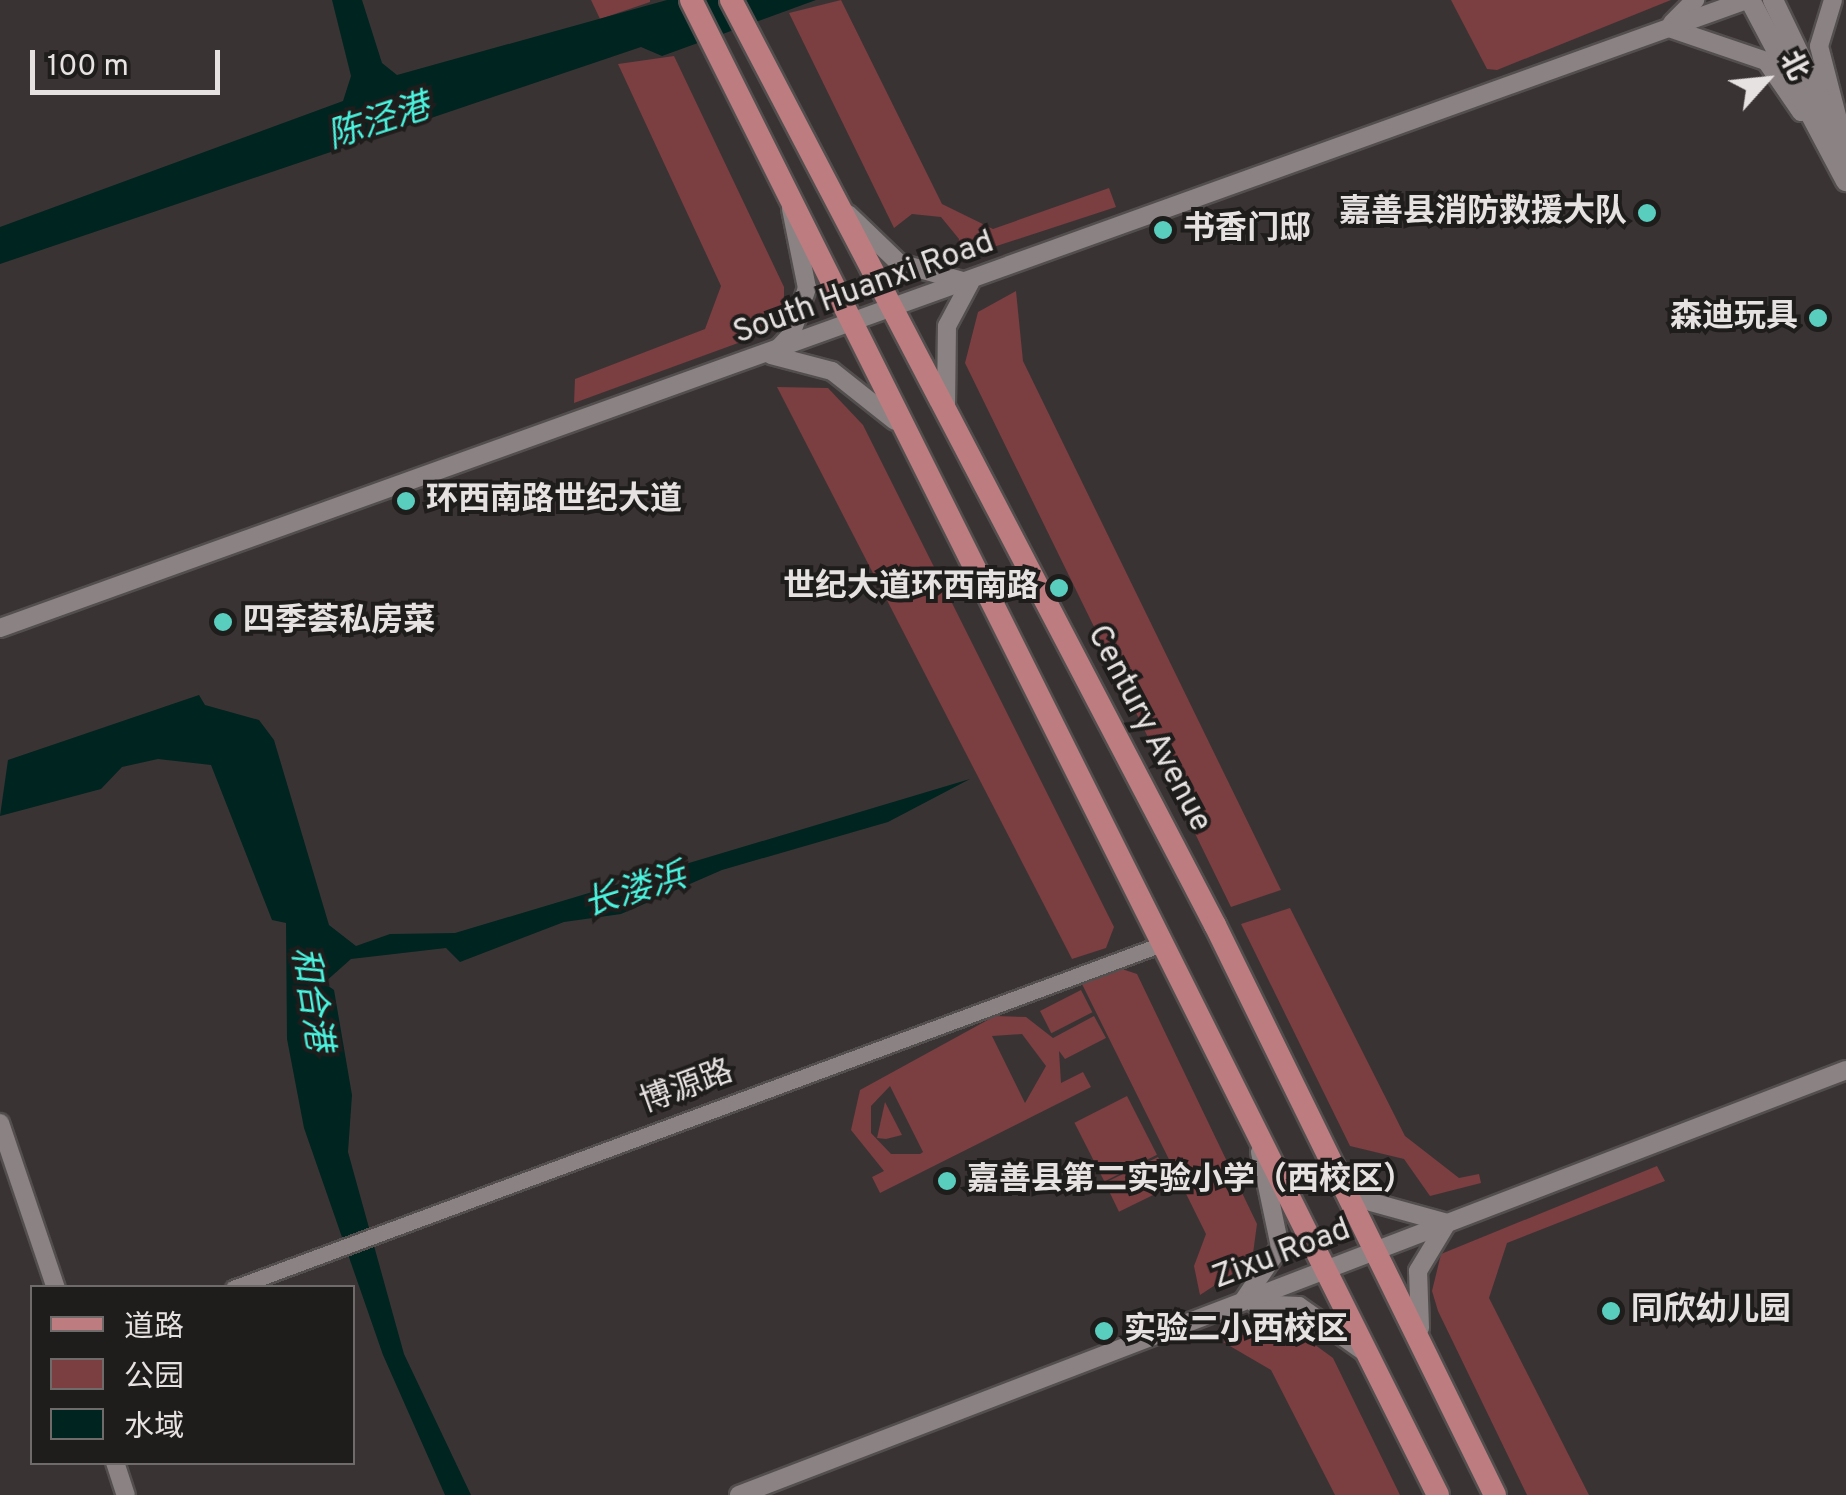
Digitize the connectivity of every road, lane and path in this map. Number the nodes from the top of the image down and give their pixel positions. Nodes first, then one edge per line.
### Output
1 (691, 0) edge
2 (731, 0) edge
3 (1695, 0) edge
4 (1748, 0) edge
5 (1772, 0) edge
6 (1832, 0) edge
7 (1668, 28) junction
8 (1808, 121) junction
9 (1846, 151) edge
10 (1846, 181) edge
11 (789, 196) junction
12 (832, 198) junction
13 (970, 283) junction
14 (890, 312) junction
15 (854, 326) junction
16 (771, 356) junction
17 (948, 422) junction
18 (911, 440) junction
19 (0, 628) edge
20 (1162, 944) junction
21 (1846, 1070) edge
22 (0, 1124) edge
23 (1253, 1126) junction
24 (1334, 1169) junction
25 (1447, 1223) junction
26 (1375, 1251) junction
27 (1326, 1272) junction
28 (55, 1285) edge
29 (241, 1285) edge
30 (1239, 1305) junction
31 (1368, 1355) junction
32 (1440, 1382) junction
33 (117, 1465) edge
34 (126, 1495) edge
35 (739, 1495) edge
36 (1438, 1495) edge
37 (1495, 1495) edge

1 - 11 main road
2 - 12 main road, Century Avenue
3 - 7 street
4 - 7 street, South Huanxi Road
4 - 8 main road
5 - 9 main road
6 - 9 street
7 - 8 street
7 - 13 street, South Huanxi Road
8 - 10 main road
11 - 15 main road
11 - 16 street
12 - 13 street
12 - 14 main road, Century Avenue
13 - 14 street, South Huanxi Road
13 - 17 street
14 - 15 street, South Huanxi Road
14 - 17 main road, Century Avenue
15 - 16 street, South Huanxi Road
15 - 18 main road
16 - 18 street
16 - 19 street, South Huanxi Road
17 - 24 main road, Century Avenue
18 - 20 main road
20 - 23 main road
20 - 29 street, 博源路
21 - 25 street, Zixu Road
22 - 28 street
23 - 27 main road
23 - 30 street
24 - 25 street
24 - 26 main road, Century Avenue
25 - 26 street, Zixu Road
25 - 32 street
26 - 27 street, Zixu Road
26 - 32 main road, Century Avenue
27 - 30 street, Zixu Road
27 - 31 main road
30 - 31 street
30 - 35 street, Zixu Road
31 - 36 main road
32 - 37 main road, Century Avenue
33 - 34 street

